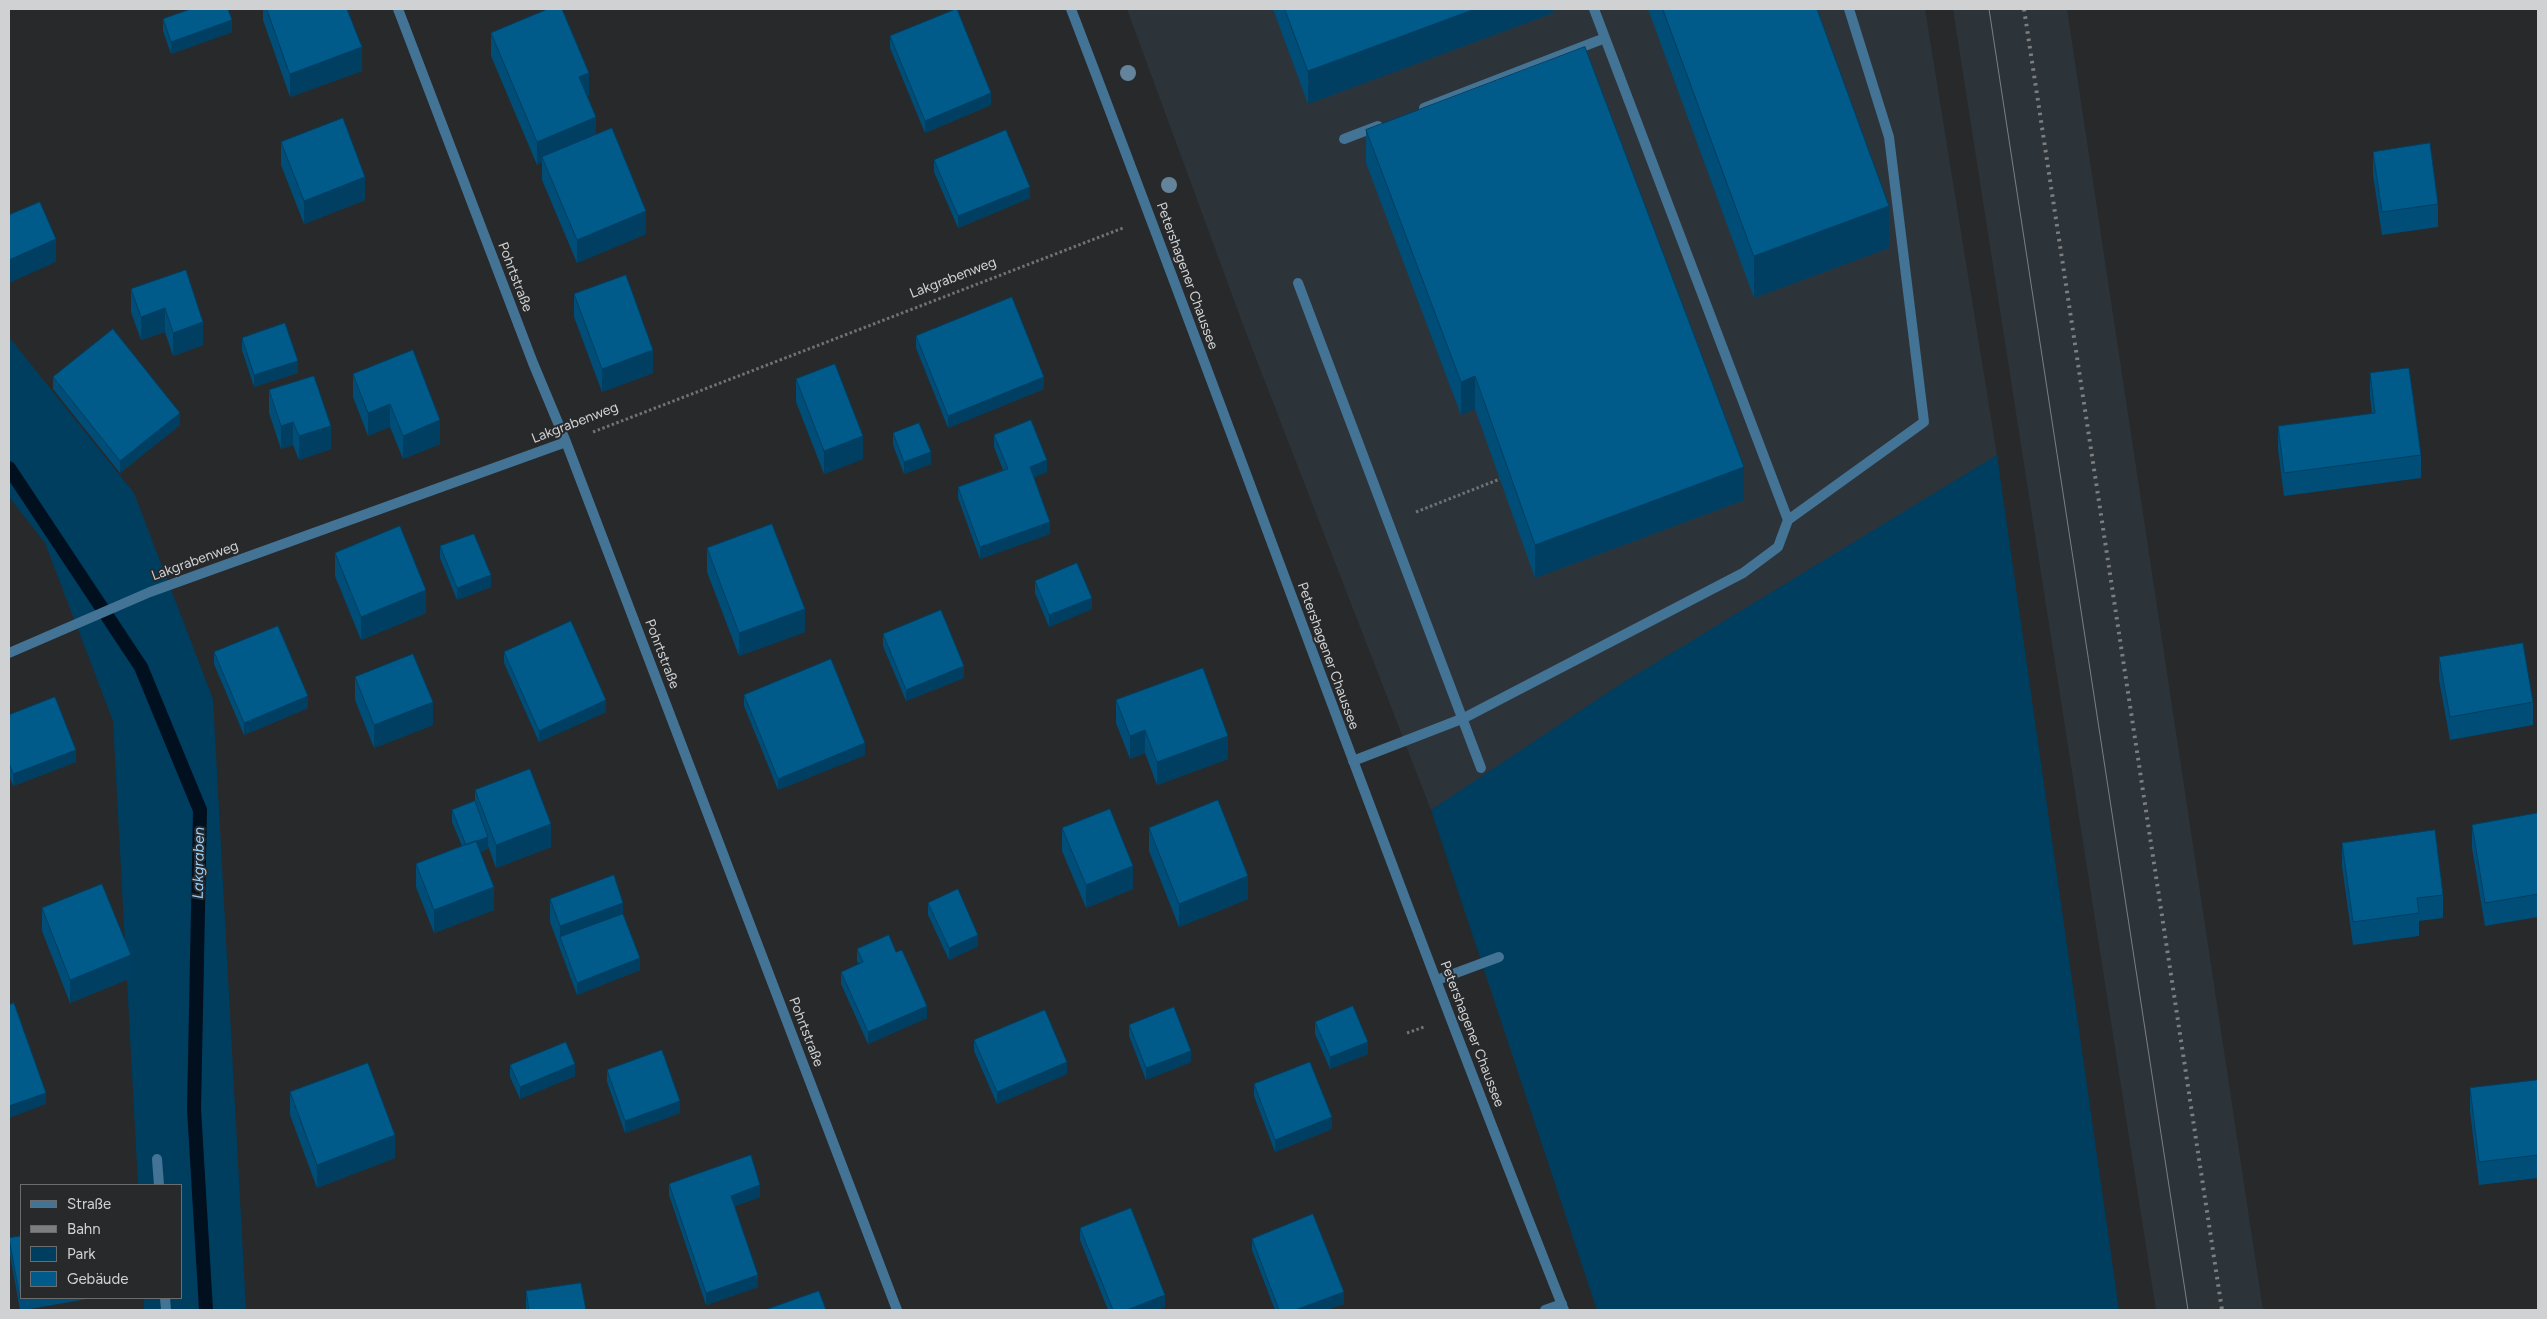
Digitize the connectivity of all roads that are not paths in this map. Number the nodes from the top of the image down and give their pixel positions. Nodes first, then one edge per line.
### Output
1 (398, 9) edge
2 (1071, 9) edge
3 (1594, 9) edge
4 (1849, 9) edge
5 (1605, 38) junction
6 (1410, 114) edge
7 (1391, 121) edge
8 (1344, 139) dead end
9 (1298, 283) dead end
10 (566, 442) junction
11 (1788, 520) junction
12 (9, 654) edge
13 (1464, 718) junction
14 (1352, 761) junction
15 (1482, 768) dead end
16 (1499, 957) dead end
17 (1437, 980) junction
18 (157, 1159) dead end
19 (159, 1184) edge
20 (1563, 1307) edge
21 (897, 1310) edge
22 (1545, 1310) edge

1 - 10 street, Pohrtstraße
2 - 14 street, Petershagener Chaussee
3 - 5 street
4 - 11 street
5 - 6 street
5 - 11 street
7 - 8 street
9 - 13 street
10 - 12 street, Lakgrabenweg
10 - 21 street, Pohrtstraße
11 - 13 street
13 - 14 street
13 - 15 street
14 - 17 street, Petershagener Chaussee
16 - 17 street
17 - 20 street, Petershagener Chaussee
18 - 19 street
20 - 22 street

